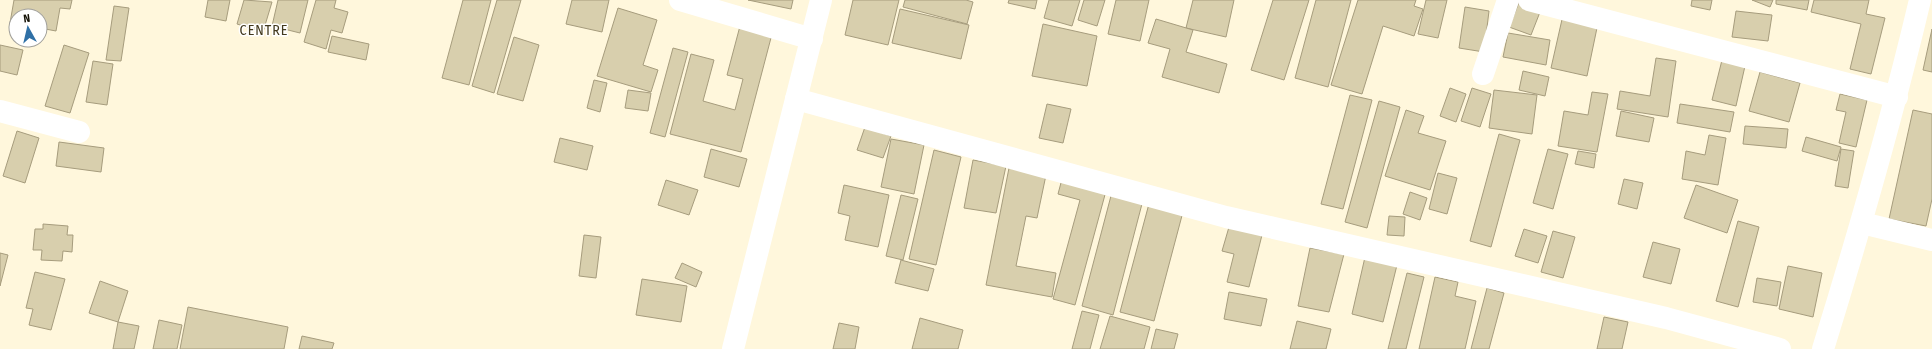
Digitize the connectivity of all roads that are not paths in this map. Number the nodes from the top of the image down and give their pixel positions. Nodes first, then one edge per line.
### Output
1 (680, 0) edge
2 (821, 0) edge
3 (1508, 0) edge
4 (1529, 0) edge
5 (1920, 0) edge
6 (812, 39) junction
7 (1483, 74) dead end
8 (1897, 97) junction
9 (796, 99) junction
10 (0, 111) edge
11 (79, 132) dead end
12 (1862, 223) junction
13 (1932, 240) edge
14 (732, 349) edge
15 (1780, 349) edge
16 (1823, 349) edge

1 - 6 street
2 - 6 street
3 - 7 street
4 - 8 street
5 - 8 street
6 - 9 street
8 - 12 street
9 - 14 street
9 - 15 street
10 - 11 street
12 - 13 street
12 - 16 street

